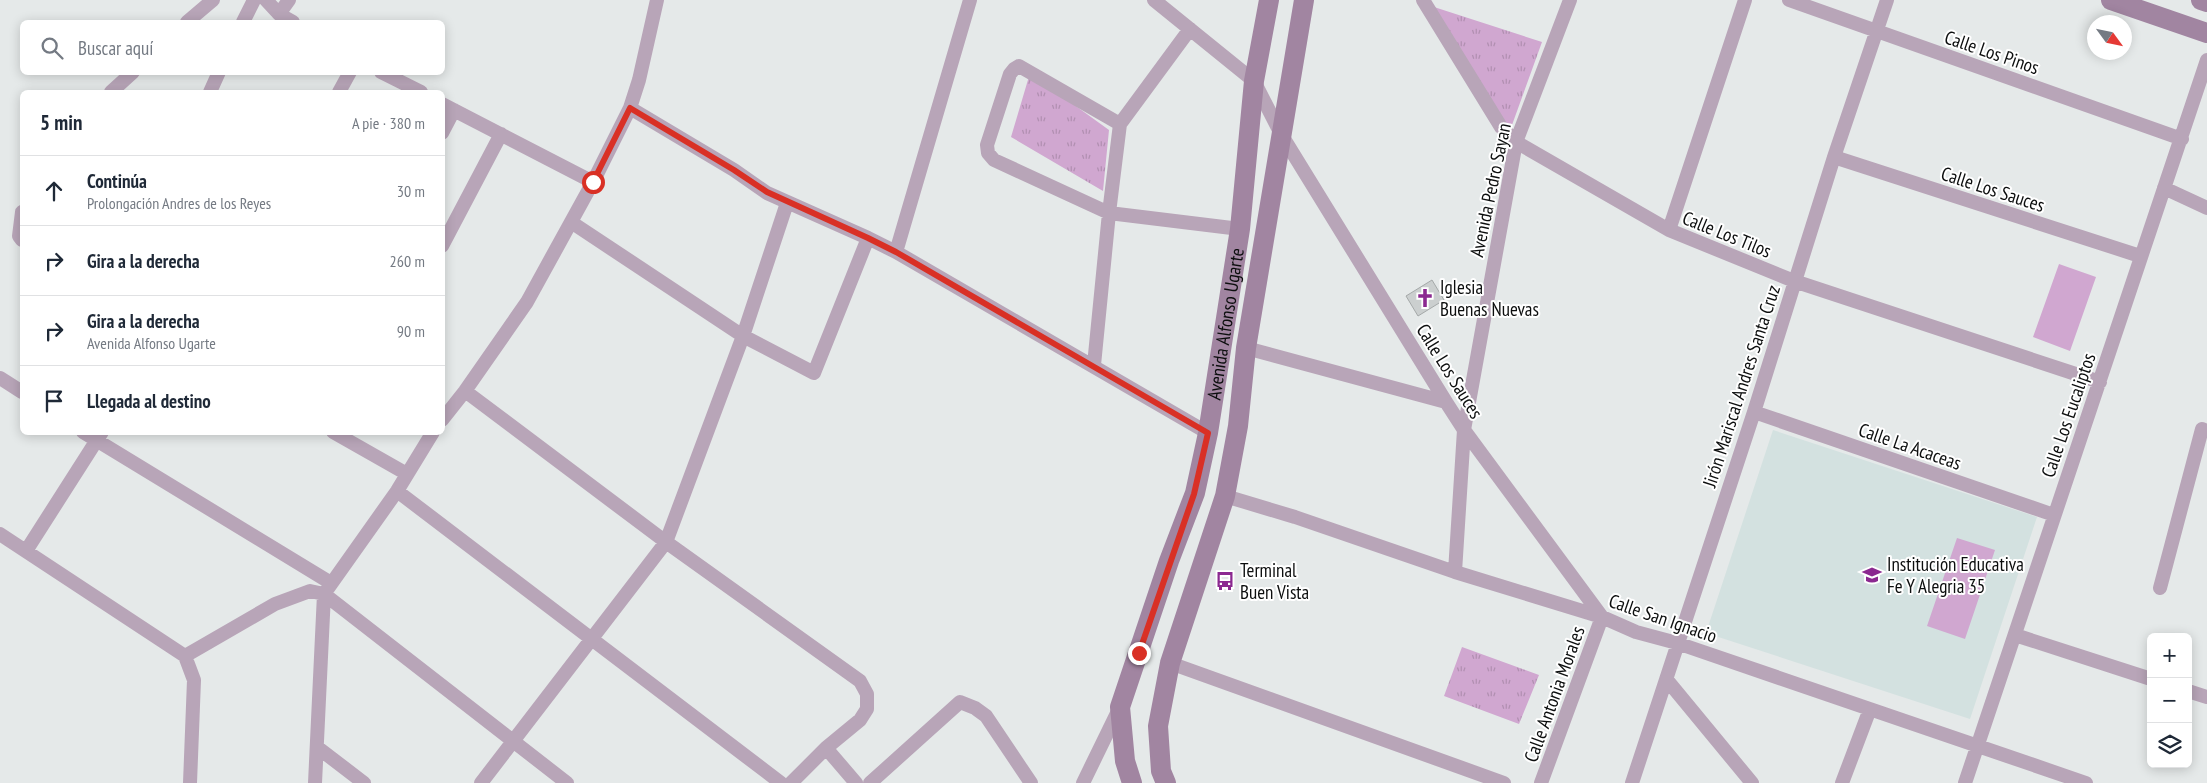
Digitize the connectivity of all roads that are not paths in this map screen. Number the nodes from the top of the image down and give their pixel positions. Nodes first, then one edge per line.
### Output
1 (213, 0) edge
2 (254, 0) edge
3 (266, 0) edge
4 (289, 0) edge
5 (657, 0) edge
6 (970, 0) edge
7 (1154, 0) edge
8 (1269, 0) edge
9 (1304, 0) edge
10 (1423, 0) edge
11 (1570, 0) edge
12 (1744, 0) edge
13 (1790, 0) edge
14 (1887, 0) edge
15 (2112, 0) edge
16 (2201, 0) edge
17 (2207, 2) edge
18 (279, 14) junction
19 (189, 20) edge
20 (244, 20) edge
21 (290, 20) edge
22 (1190, 29) junction
23 (1876, 31) junction
24 (2207, 33) edge
25 (2207, 60) edge
26 (130, 75) edge
27 (218, 75) edge
28 (348, 75) edge
29 (388, 75) edge
30 (1254, 82) junction
31 (117, 90) edge
32 (211, 90) edge
33 (341, 90) edge
34 (417, 90) edge
35 (448, 107) edge
36 (630, 108) junction
37 (445, 120) edge
38 (1120, 124) junction
39 (501, 134) junction
40 (1281, 134) junction
41 (2182, 139) junction
42 (1516, 142) junction
43 (1834, 157) junction
44 (593, 182) junction
45 (2164, 188) junction
46 (787, 203) junction
47 (2207, 208) edge
48 (1109, 213) junction
49 (571, 222) junction
50 (1240, 229) junction
51 (1669, 230) junction
52 (868, 238) junction
53 (445, 240) edge
54 (896, 252) junction
55 (2140, 256) junction
56 (1794, 281) junction
57 (743, 336) junction
58 (1246, 348) junction
59 (1094, 366) junction
60 (0, 378) edge
61 (2100, 382) junction
62 (20, 391) edge
63 (465, 391) junction
64 (1446, 402) junction
65 (1754, 412) junction
66 (445, 416) edge
67 (1464, 430) junction
68 (2205, 430) edge
69 (1208, 433) junction
70 (338, 435) edge
71 (431, 435) edge
72 (100, 437) edge
73 (407, 474) junction
74 (397, 491) junction
75 (1226, 496) junction
76 (2054, 515) junction
77 (0, 534) edge
78 (666, 542) junction
79 (26, 551) junction
80 (1455, 572) junction
81 (2160, 588) dead end
82 (328, 589) junction
83 (1602, 617) junction
84 (2015, 635) junction
85 (591, 637) junction
86 (1677, 643) junction
87 (185, 656) junction
88 (1170, 663) junction
89 (2148, 678) edge
90 (1667, 680) junction
91 (2192, 692) edge
92 (2207, 698) edge
93 (1120, 707) junction
94 (1870, 709) junction
95 (513, 741) junction
96 (1977, 746) junction
97 (317, 747) junction
98 (826, 748) junction
99 (190, 783) edge
100 (315, 783) edge
101 (364, 783) edge
102 (481, 783) edge
103 (567, 783) edge
104 (781, 783) edge
105 (791, 783) edge
106 (856, 783) edge
107 (870, 783) edge
108 (1031, 783) edge
109 (1083, 783) edge
110 (1132, 783) edge
111 (1166, 783) edge
112 (1504, 783) edge
113 (1541, 783) edge
114 (1632, 783) edge
115 (1752, 783) edge
116 (1842, 783) edge
117 (1965, 783) edge
118 (2086, 783) edge

1 - 19 street
2 - 20 street
3 - 18 street
4 - 18 street
5 - 36 street
6 - 54 street
7 - 22 street
8 - 30 main road, Avenida Alfonso Ugarte
9 - 40 main road, Avenida Alfonso Ugarte
10 - 42 street, Calle Los Tilos
11 - 42 street, Avenida Pedro Sayan
12 - 51 street
13 - 23 street, Calle Los Pinos
14 - 23 street, Jirón Mariscal Andres Santa Cruz
15 - 24 main road
16 - 17 main road
18 - 21 street
22 - 30 street
22 - 38 street
23 - 41 street, Calle Los Pinos
23 - 43 street, Jirón Mariscal Andres Santa Cruz
25 - 41 street, Calle Los Eucaliptos
26 - 31 street
27 - 32 street
28 - 33 street
29 - 34 street
30 - 40 street, Calle Los Sauces
30 - 50 main road, Avenida Alfonso Ugarte
35 - 37 street
35 - 39 street
36 - 44 street
36 - 46 street
38 - 48 street
38 - 48 street
39 - 44 street
39 - 53 street
40 - 58 main road, Avenida Alfonso Ugarte
40 - 64 street, Calle Los Sauces
41 - 45 street, Calle Los Eucaliptos
42 - 51 street, Calle Los Tilos
42 - 67 street, Avenida Pedro Sayan
43 - 55 street, Calle Los Sauces
43 - 56 street, Jirón Mariscal Andres Santa Cruz
44 - 49 street
45 - 47 street
45 - 55 street, Calle Los Eucaliptos
46 - 52 street
46 - 57 street
48 - 50 street
48 - 59 street
49 - 57 street
49 - 63 street
50 - 69 main road, Avenida Alfonso Ugarte
51 - 56 street, Calle Los Tilos
52 - 54 street
52 - 57 street
54 - 59 street
55 - 61 street, Calle Los Eucaliptos
56 - 61 street, Calle Los Tilos
56 - 65 street, Jirón Mariscal Andres Santa Cruz
57 - 78 street
58 - 64 street
58 - 75 main road, Avenida Alfonso Ugarte
59 - 69 street
60 - 62 street
61 - 76 street, Calle Los Eucaliptos
63 - 66 street
63 - 78 street
64 - 67 street, Calle Los Sauces
65 - 76 street, Calle La Acaceas
65 - 86 street, Jirón Mariscal Andres Santa Cruz
67 - 80 street, Avenida Pedro Sayan
67 - 83 street, Calle Los Sauces
68 - 81 street
69 - 93 main road, Avenida Alfonso Ugarte
70 - 73 street
71 - 73 street
72 - 79 street
72 - 82 street
73 - 74 street
74 - 82 street
74 - 85 street
75 - 80 street, Calle San Ignacio
75 - 88 main road, Avenida Alfonso Ugarte
76 - 84 street, Calle Los Eucaliptos
77 - 79 street
78 - 85 street
78 - 98 street
79 - 87 street
80 - 83 street, Calle San Ignacio
82 - 87 street
82 - 95 street
82 - 97 street
83 - 86 street, Calle San Ignacio
83 - 113 street, Calle Antonia Morales
84 - 89 street
84 - 96 street, Calle Los Eucaliptos
85 - 95 street
85 - 104 street
86 - 90 street, Jirón Mariscal Andres Santa Cruz
86 - 94 street, Calle San Ignacio
87 - 99 street
88 - 111 main road, Avenida Alfonso Ugarte
88 - 112 street
90 - 114 street, Jirón Mariscal Andres Santa Cruz
90 - 115 street
91 - 92 street
93 - 109 street
93 - 110 main road, Avenida Alfonso Ugarte
94 - 96 street, Calle San Ignacio
94 - 116 street
95 - 102 street
95 - 103 street
96 - 117 street, Calle Los Eucaliptos
96 - 118 street, Calle San Ignacio
97 - 100 street
97 - 101 street
98 - 105 street
98 - 106 street
107 - 108 street

